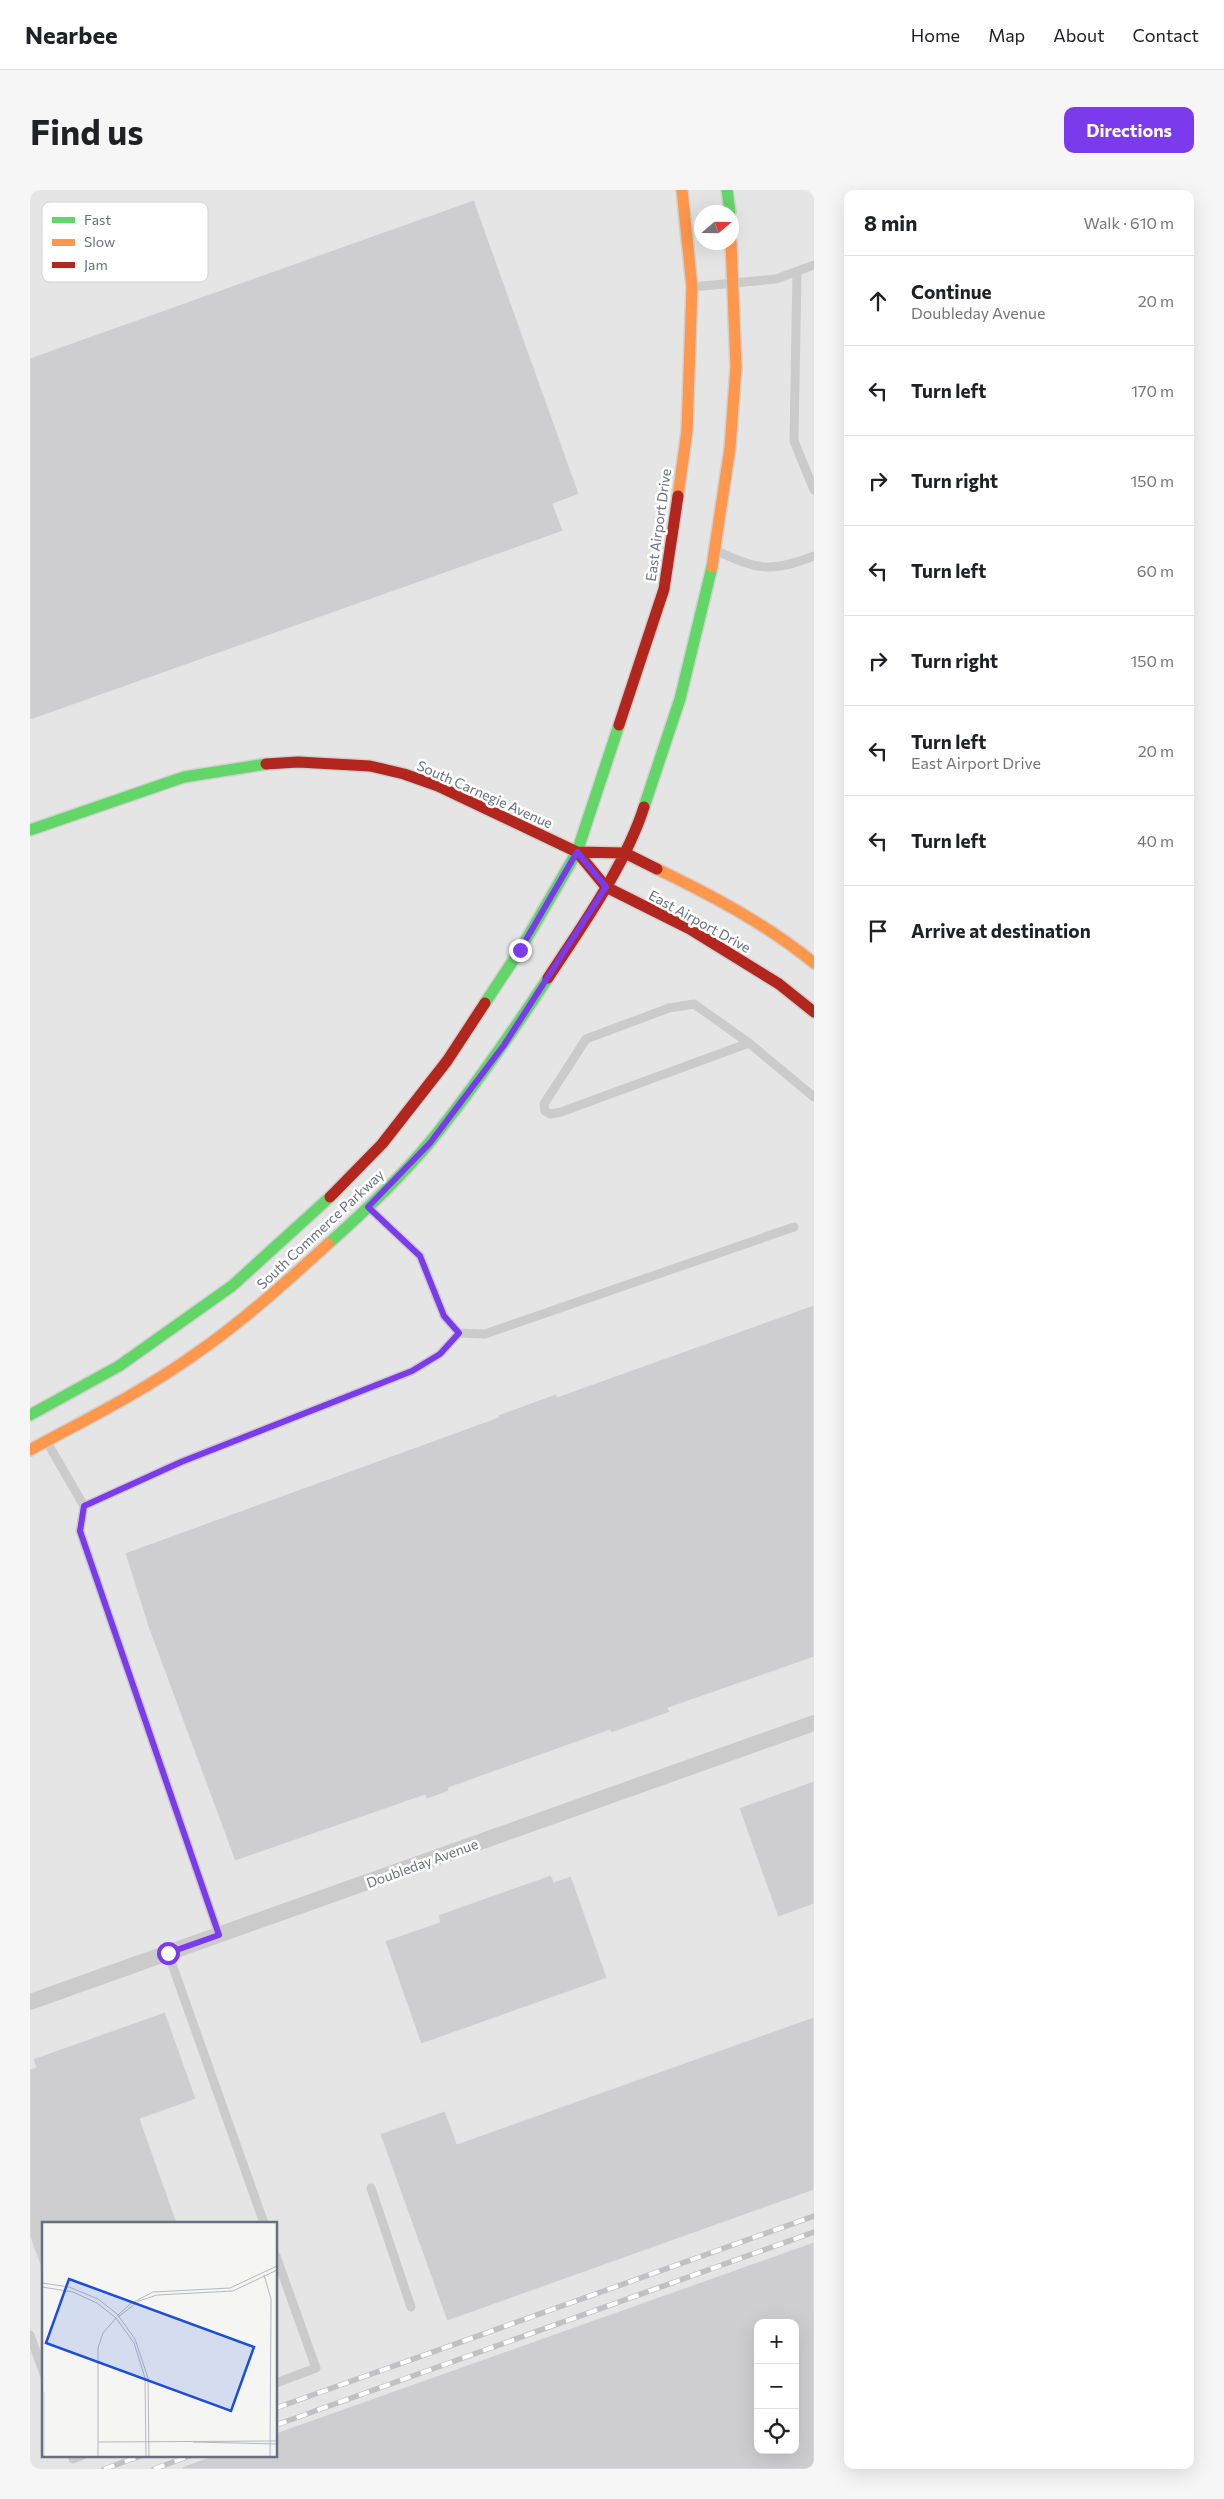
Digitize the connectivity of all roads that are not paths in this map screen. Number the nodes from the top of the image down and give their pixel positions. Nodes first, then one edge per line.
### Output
1 (682, 190) edge
2 (727, 190) edge
3 (729, 205) edge
4 (731, 250) edge
5 (814, 265) edge
6 (797, 271) junction
7 (733, 283) junction
8 (692, 287) junction
9 (814, 490) edge
10 (715, 550) junction
11 (814, 556) edge
12 (30, 830) edge
13 (577, 852) junction
14 (625, 853) junction
15 (606, 887) junction
16 (814, 963) edge
17 (814, 1012) edge
18 (749, 1043) junction
19 (814, 1097) edge
20 (368, 1207) junction
21 (794, 1227) dead end
22 (459, 1333) junction
23 (30, 1416) edge
24 (48, 1442) junction
25 (30, 1450) edge
26 (84, 1506) junction
27 (814, 1723) edge
28 (219, 1935) junction
29 (168, 1953) junction
30 (30, 2002) edge
31 (371, 2188) dead end
32 (264, 2222) edge
33 (278, 2262) edge
34 (411, 2307) dead end
35 (30, 2335) edge
36 (42, 2368) edge
37 (278, 2382) edge

1 - 8 main road, East Airport Drive
2 - 3 main road
4 - 7 main road
5 - 6 lane
6 - 7 lane
6 - 9 lane
7 - 8 lane
7 - 10 main road
8 - 13 main road, East Airport Drive
10 - 11 lane
10 - 14 main road
12 - 13 main road, South Carnegie Avenue
13 - 14 main road, East Airport Drive
13 - 15 main road, East Airport Drive
13 - 23 main road, South Commerce Parkway
14 - 15 main road, South Commerce Parkway
14 - 16 main road, East Airport Drive
15 - 17 main road, East Airport Drive
15 - 20 main road, South Commerce Parkway
18 - 18 lane
18 - 19 lane
20 - 22 lane
20 - 24 main road, South Commerce Parkway
21 - 22 lane
22 - 26 lane
24 - 25 main road, South Commerce Parkway
24 - 26 lane
26 - 28 lane
27 - 28 street, Doubleday Avenue
28 - 29 street, Doubleday Avenue
29 - 30 street, Doubleday Avenue
29 - 32 lane
31 - 34 lane
33 - 37 lane
35 - 36 lane

